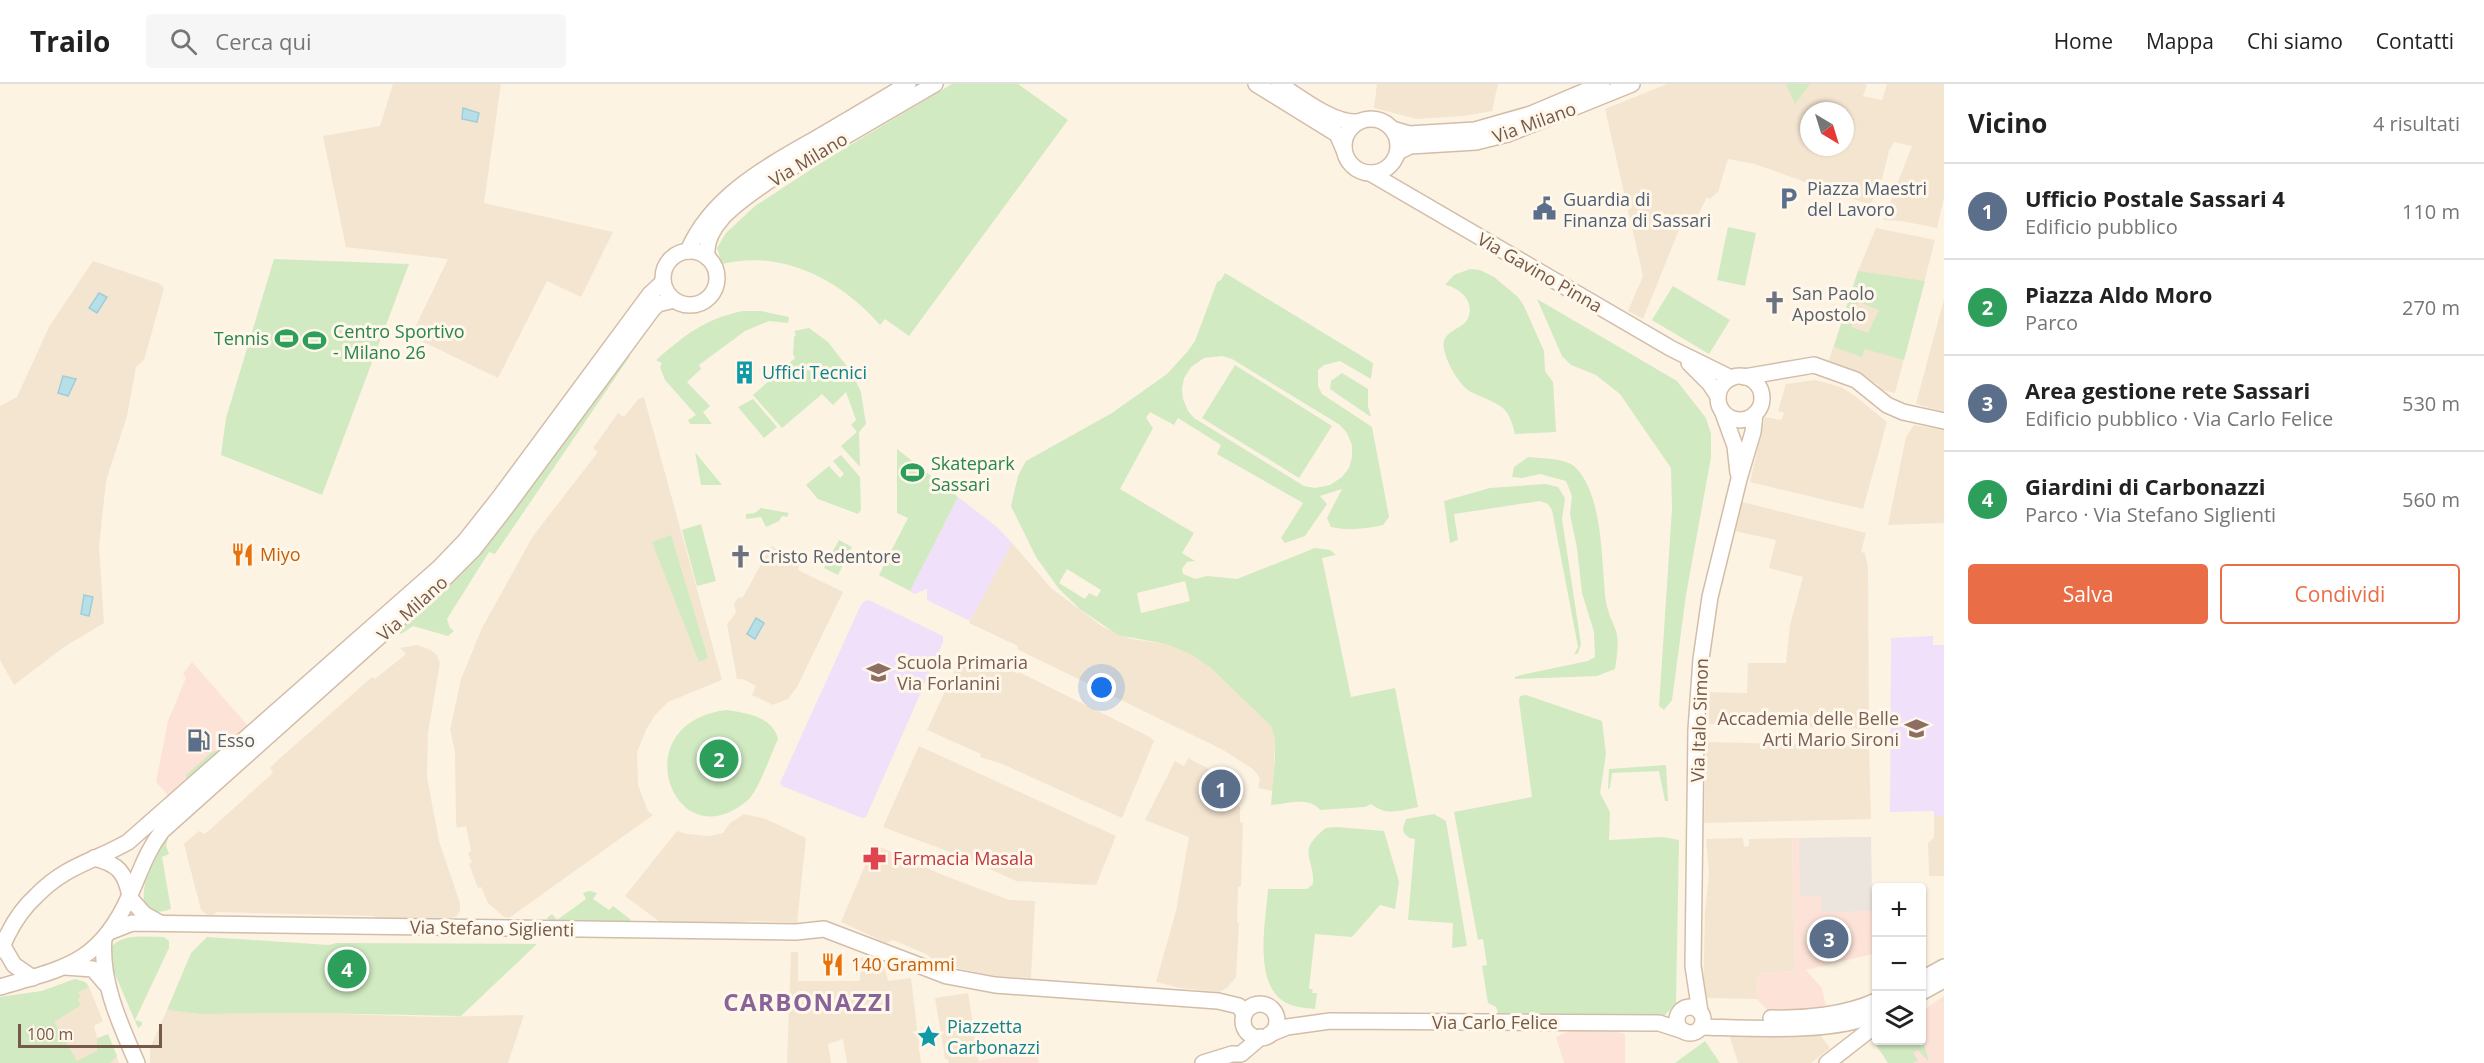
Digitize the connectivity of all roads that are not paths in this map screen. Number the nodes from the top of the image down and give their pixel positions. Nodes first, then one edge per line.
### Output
1 (908, 84) edge
2 (936, 84) edge
3 (1256, 84) edge
4 (1279, 84) edge
5 (1602, 84) edge
6 (1632, 84) edge
7 (1358, 122) junction
8 (1392, 129) junction
9 (1345, 153) junction
10 (1395, 157) junction
11 (1370, 173) junction
12 (1406, 194) junction
13 (688, 251) junction
14 (706, 257) junction
15 (663, 282) junction
16 (674, 300) junction
17 (1675, 351) junction
18 (1792, 369) junction
19 (1737, 378) junction
20 (1760, 390) junction
21 (1718, 396) junction
22 (1723, 413) junction
23 (1755, 414) junction
24 (1944, 421) edge
25 (1739, 479) junction
26 (94, 858) junction
27 (129, 896) junction
28 (160, 923) junction
29 (106, 935) junction
30 (2, 948) edge
31 (1693, 966) junction
32 (65, 967) junction
33 (1944, 967) edge
34 (1926, 976) edge
35 (33, 978) junction
36 (1944, 980) edge
37 (108, 986) junction
38 (0, 987) edge
39 (1924, 991) edge
40 (1872, 1003) edge
41 (1272, 1009) junction
42 (1680, 1013) junction
43 (1872, 1016) edge
44 (1244, 1018) junction
45 (1701, 1019) junction
46 (1330, 1021) junction
47 (1659, 1023) junction
48 (1872, 1028) edge
49 (1684, 1031) junction
50 (1266, 1036) junction
51 (1239, 1057) edge
52 (137, 1063) edge
53 (1203, 1063) edge
54 (1827, 1063) edge

1 - 13 main road, Via Milano
2 - 14 main road, Via Milano
3 - 9 main road
4 - 7 main road
5 - 8 main road, Via Milano
6 - 10 main road, Via Milano
7 - 8 main road
7 - 9 main road
8 - 10 main road
9 - 11 main road
10 - 11 main road
10 - 12 main road
11 - 12 main road, Via Gavino Pinna
12 - 17 main road, Via Gavino Pinna
13 - 14 main road
13 - 15 main road
14 - 16 main road
15 - 16 main road
15 - 26 main road, Via Milano
16 - 27 main road, Via Milano
17 - 19 main road, Via Gavino Pinna
17 - 21 main road, Via Gavino Pinna
18 - 19 main road
18 - 20 main road
18 - 24 main road
19 - 20 main road
19 - 21 main road
20 - 23 main road
21 - 22 main road
22 - 23 main road
22 - 25 main road, Via Italo Simon
23 - 25 main road, Via Italo Simon
25 - 31 main road, Via Italo Simon
26 - 27 main road
26 - 30 main road, Via Milano
27 - 28 main road
27 - 29 main road, Via Milano
28 - 29 main road, Via Stefano Siglienti
28 - 44 main road, Via Stefano Siglienti
29 - 32 main road
29 - 37 main road
30 - 35 main road
31 - 42 main road, Via Italo Simon
31 - 45 main road, Via Italo Simon
32 - 35 main road
32 - 37 main road
33 - 34 main road
35 - 38 main road
36 - 39 main road
37 - 52 main road
40 - 45 main road
41 - 44 main road
41 - 46 main road, Via Carlo Felice
41 - 50 main road
42 - 45 main road
42 - 47 main road, Via Carlo Felice
42 - 49 main road
43 - 45 main road
44 - 50 main road
44 - 51 main road
45 - 49 main road
46 - 47 main road, Via Carlo Felice
46 - 50 main road, Via Carlo Felice
47 - 49 main road, Via Carlo Felice
48 - 54 main road
50 - 51 main road, Via Carlo Felice
51 - 53 main road, Via Carlo Felice

